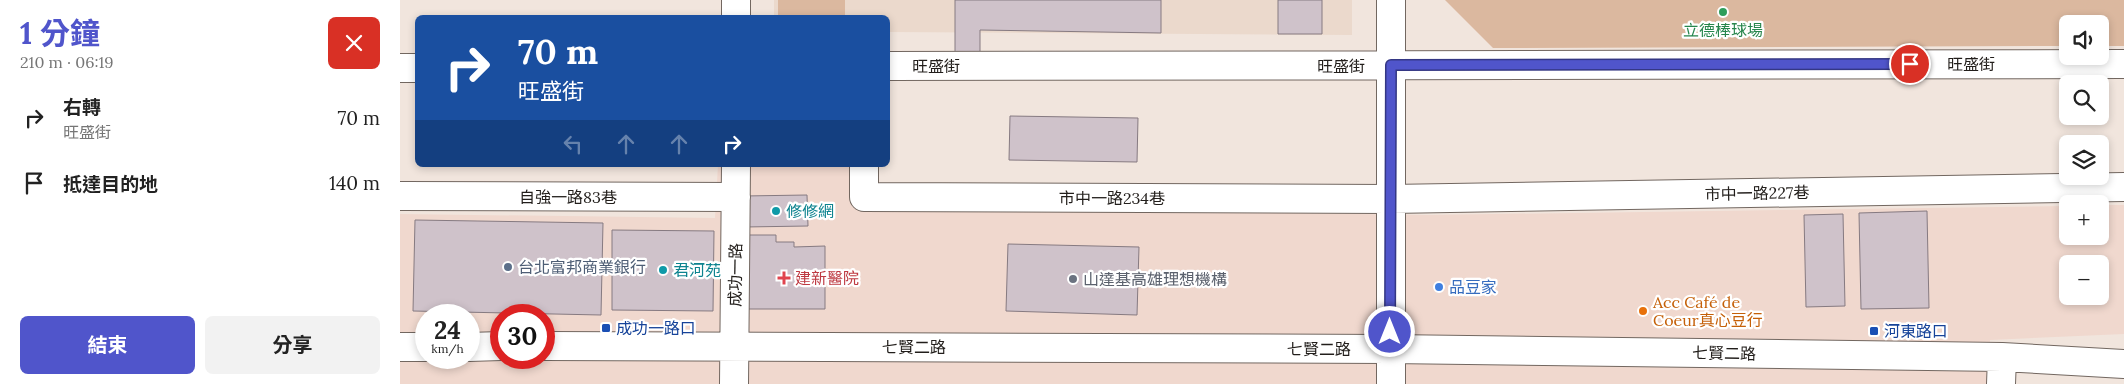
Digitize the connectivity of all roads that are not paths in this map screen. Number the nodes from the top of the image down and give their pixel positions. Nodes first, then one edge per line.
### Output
1 (736, 0) edge
2 (1391, 0) edge
3 (736, 15) edge
4 (2124, 64) edge
5 (1391, 65) junction
6 (890, 66) edge
7 (400, 68) edge
8 (415, 68) edge
9 (736, 167) edge
10 (864, 167) edge
11 (2124, 187) edge
12 (400, 196) edge
13 (736, 198) junction
14 (1390, 199) junction
15 (555, 346) edge
16 (734, 346) junction
17 (400, 347) edge
18 (415, 347) edge
19 (1390, 349) junction
20 (2002, 357) junction
21 (2124, 364) edge
22 (734, 384) edge
23 (1391, 384) edge
24 (2001, 384) edge

1 - 3 street
2 - 5 street
4 - 5 street, 旺盛街
5 - 6 street, 旺盛街
5 - 14 street
7 - 8 street
9 - 13 street, 成功一路
10 - 14 street, 市中一路234巷
11 - 14 street, 市中一路227巷
12 - 13 street, 自強一路83巷
13 - 16 street, 成功一路
14 - 19 street
15 - 16 street, 七賢二路
16 - 19 street, 七賢二路
16 - 22 street, 成功一路
17 - 18 street
19 - 20 street, 七賢二路
19 - 23 street
20 - 21 street, 七賢二路
20 - 24 street

